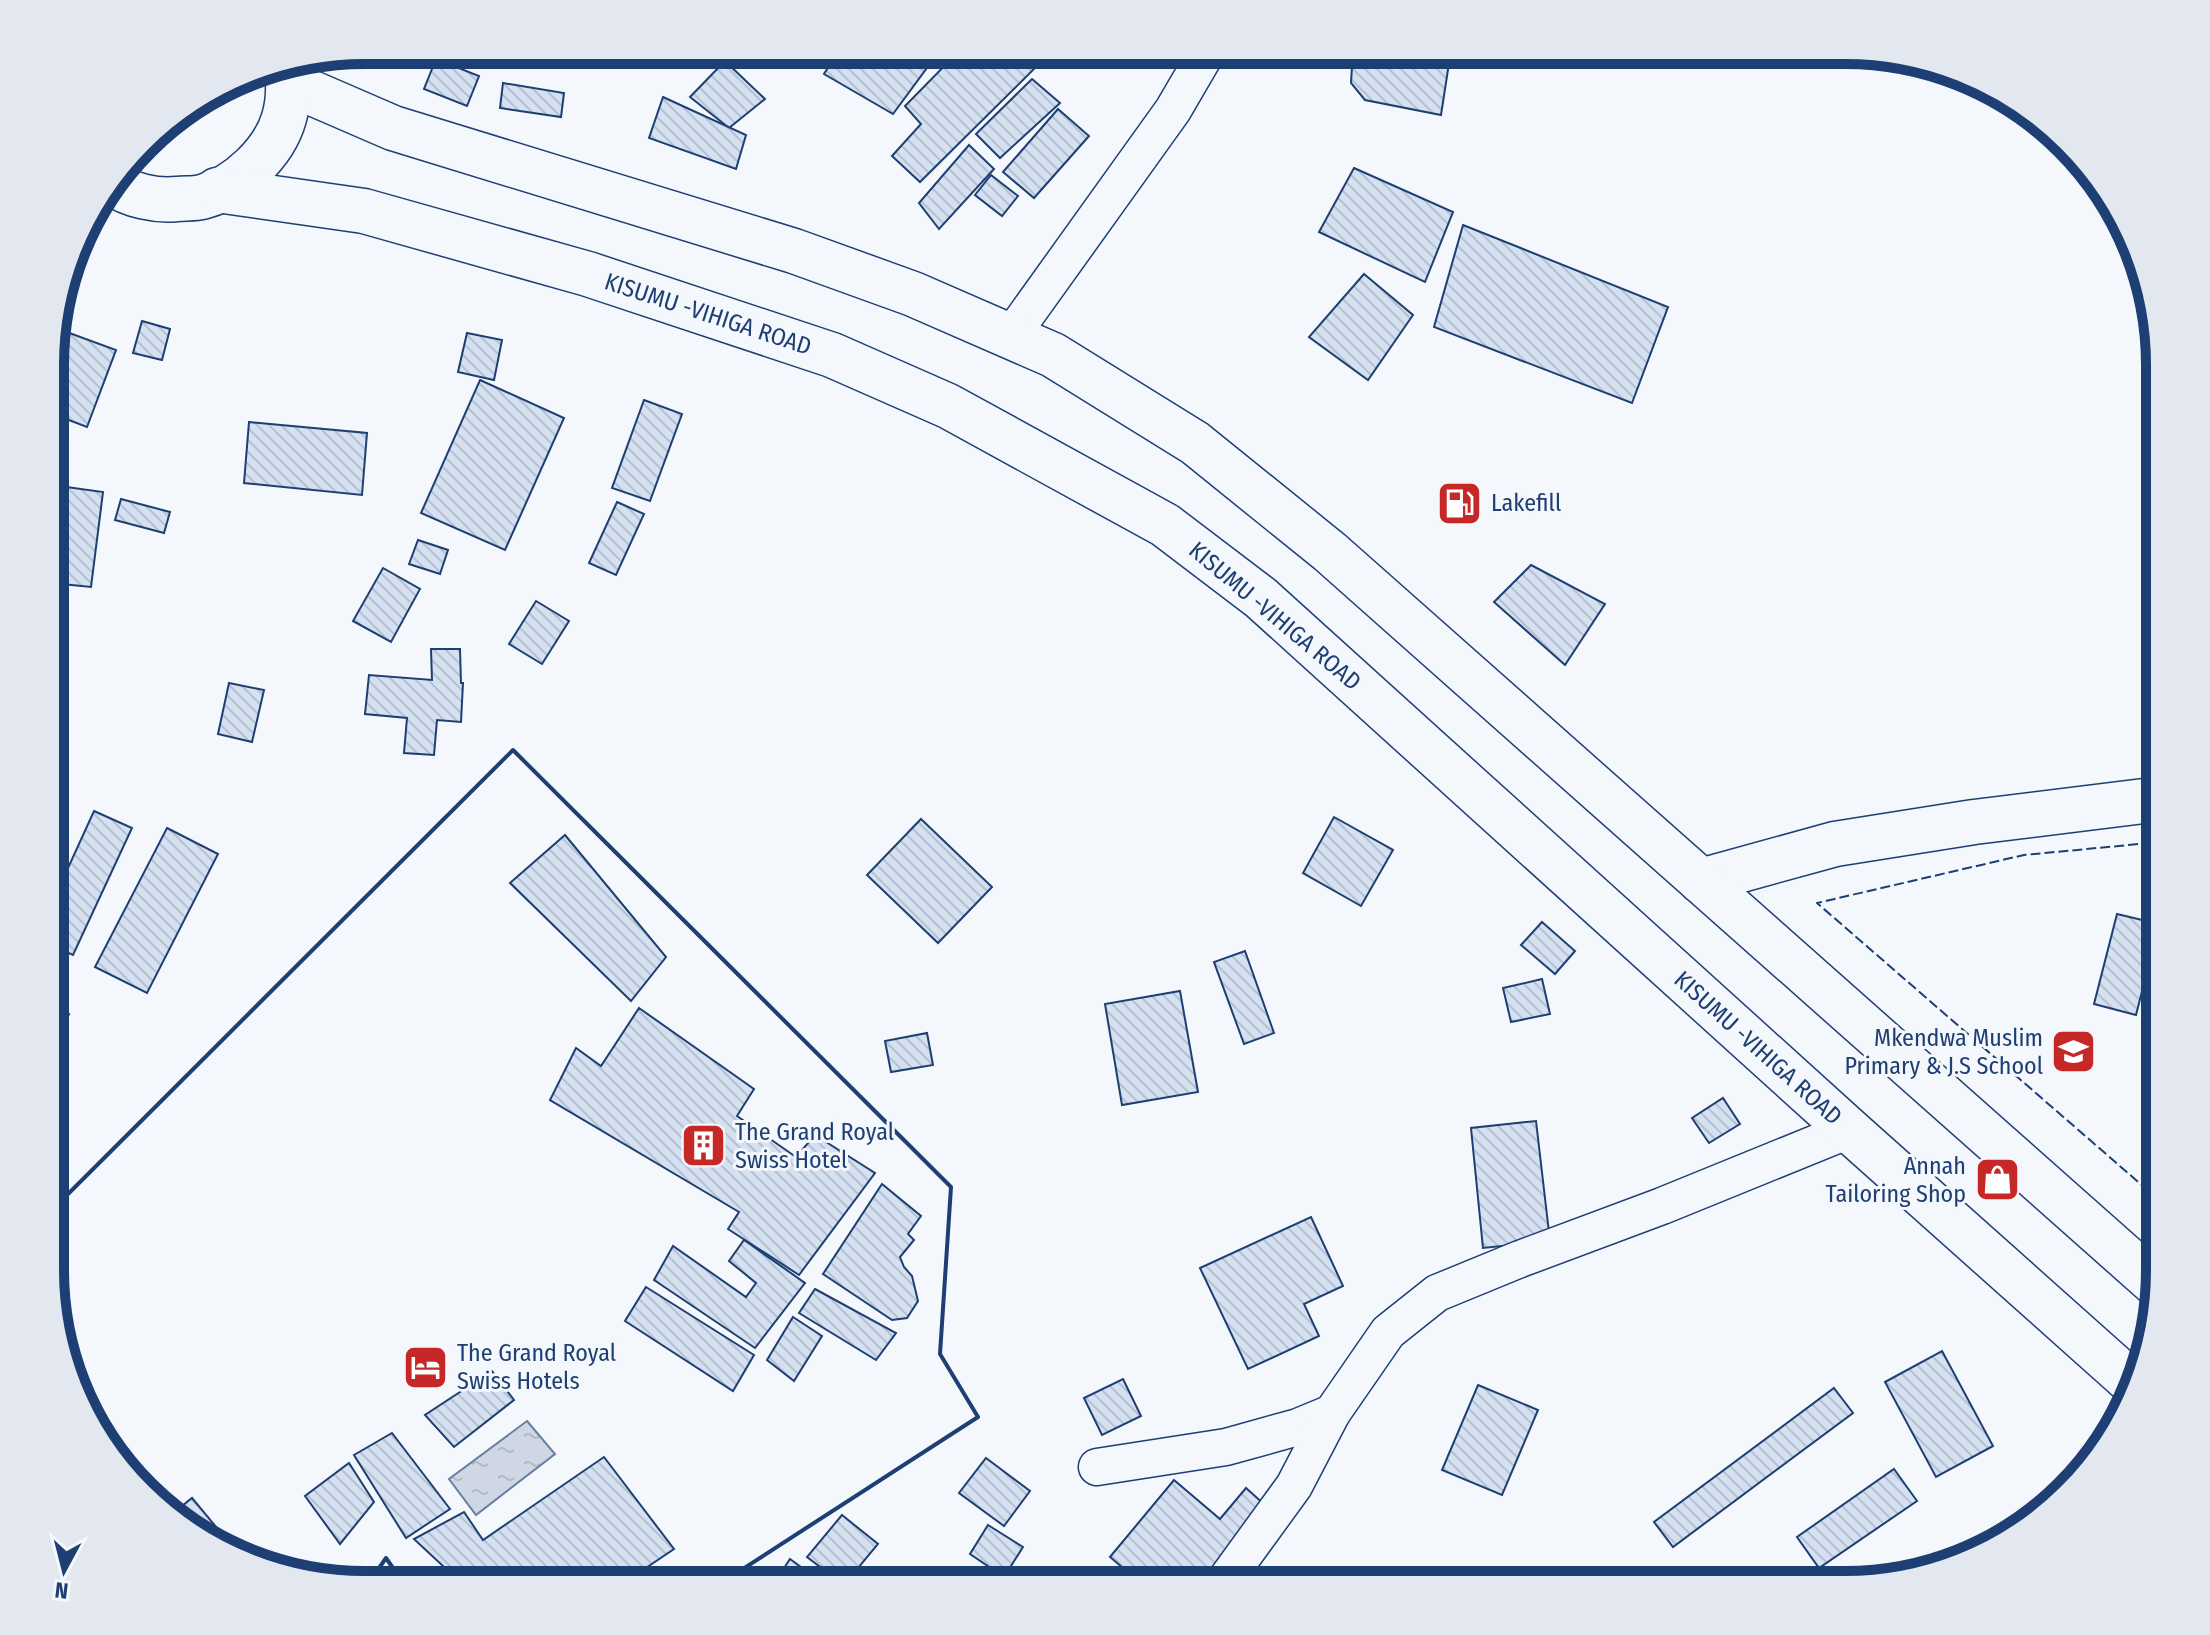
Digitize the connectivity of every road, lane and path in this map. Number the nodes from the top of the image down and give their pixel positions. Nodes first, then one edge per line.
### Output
1 (1200, 64) edge
2 (287, 74) edge
3 (288, 74) edge
4 (121, 189) edge
5 (217, 190) junction
6 (1011, 336) junction
7 (2146, 801) edge
8 (1701, 881) junction
9 (1849, 1130) junction
10 (2146, 1275) edge
11 (2126, 1377) edge
12 (1332, 1413) junction
13 (1097, 1467) dead end
14 (1232, 1571) edge

1 - 6 street
2 - 5 main road
3 - 6 main road
4 - 5 main road
5 - 9 main road, KISUMU -VIHIGA ROAD
6 - 8 main road
7 - 8 main road
8 - 10 main road
9 - 11 main road, KISUMU -VIHIGA ROAD
9 - 12 street
12 - 13 street
12 - 14 street

